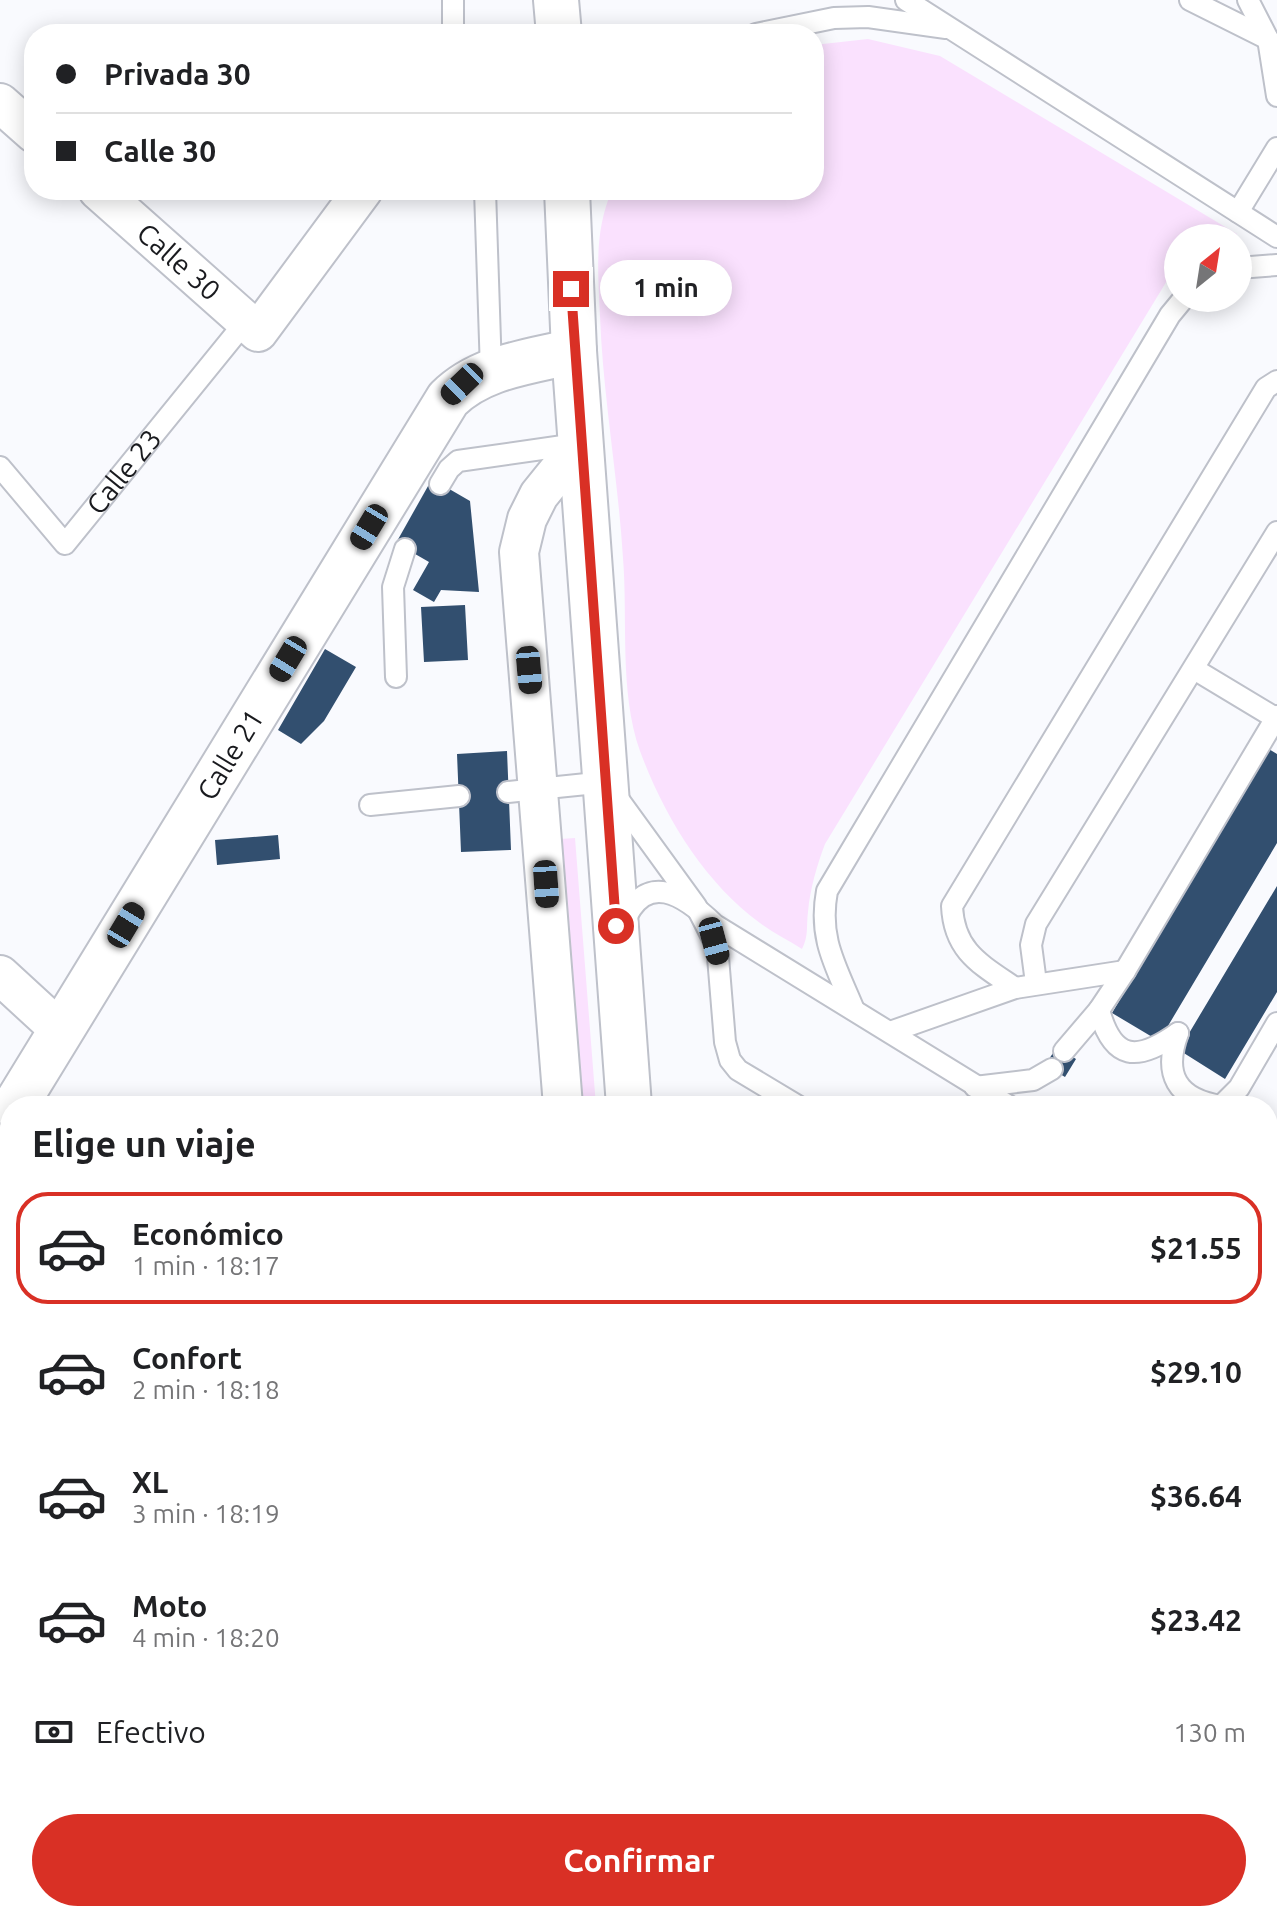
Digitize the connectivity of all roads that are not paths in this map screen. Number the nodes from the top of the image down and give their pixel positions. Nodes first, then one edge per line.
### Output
1 (453, 0) edge
2 (556, 0) edge
3 (906, 0) edge
4 (1190, 0) edge
5 (1248, 0) edge
6 (453, 24) edge
7 (558, 24) edge
8 (798, 24) edge
9 (954, 29) junction
10 (1268, 39) junction
11 (1277, 96) edge
12 (0, 103) edge
13 (24, 124) edge
14 (1277, 148) edge
15 (109, 200) edge
16 (355, 200) edge
17 (485, 200) edge
18 (575, 202) edge
19 (1238, 212) junction
20 (1277, 237) edge
21 (1277, 265) edge
22 (1252, 267) edge
23 (1172, 312) edge
24 (252, 326) junction
25 (574, 351) junction
26 (491, 371) junction
27 (1277, 381) edge
28 (581, 443) junction
29 (0, 467) edge
30 (440, 484) dead end
31 (1277, 532) edge
32 (405, 549) dead end
33 (1195, 669) junction
34 (396, 677) dead end
35 (1277, 718) edge
36 (606, 782) junction
37 (523, 790) junction
38 (459, 796) dead end
39 (370, 805) dead end
40 (696, 906) junction
41 (618, 955) junction
42 (1125, 971) junction
43 (0, 975) edge
44 (1036, 983) junction
45 (1015, 988) junction
46 (854, 1010) junction
47 (1099, 1010) junction
48 (1277, 1023) edge
49 (61, 1031) junction
50 (890, 1032) junction
51 (1064, 1051) dead end
52 (1052, 1069) dead end
53 (975, 1087) junction
54 (21, 1096) edge
55 (562, 1096) edge
56 (628, 1096) edge
57 (781, 1096) edge
58 (990, 1096) edge
59 (1195, 1096) edge
60 (1231, 1096) edge

1 - 6 lane
2 - 7 street
3 - 9 lane
4 - 10 lane
5 - 10 lane
8 - 9 lane
9 - 19 lane
10 - 11 lane
12 - 13 street
14 - 19 lane
15 - 24 street, Calle 30
16 - 24 street, Calle 23
17 - 26 lane
18 - 25 street
19 - 20 lane
21 - 22 lane
23 - 46 lane
24 - 29 lane, Calle 23
25 - 26 street, Calle 21
25 - 28 street
26 - 49 street, Calle 21
27 - 45 lane
28 - 30 lane
28 - 36 street
28 - 37 street
31 - 33 lane
32 - 34 lane
33 - 35 lane
33 - 44 lane
35 - 42 lane
36 - 37 lane
36 - 40 lane
36 - 41 street
37 - 55 street
38 - 39 lane
40 - 41 lane
40 - 46 lane
40 - 57 lane
41 - 56 street
42 - 44 lane
42 - 47 lane
43 - 49 street
44 - 45 lane
45 - 50 lane
46 - 50 lane
47 - 51 lane
47 - 59 lane
48 - 60 lane
49 - 54 street, Calle 21
50 - 53 lane
52 - 53 lane
53 - 58 lane

